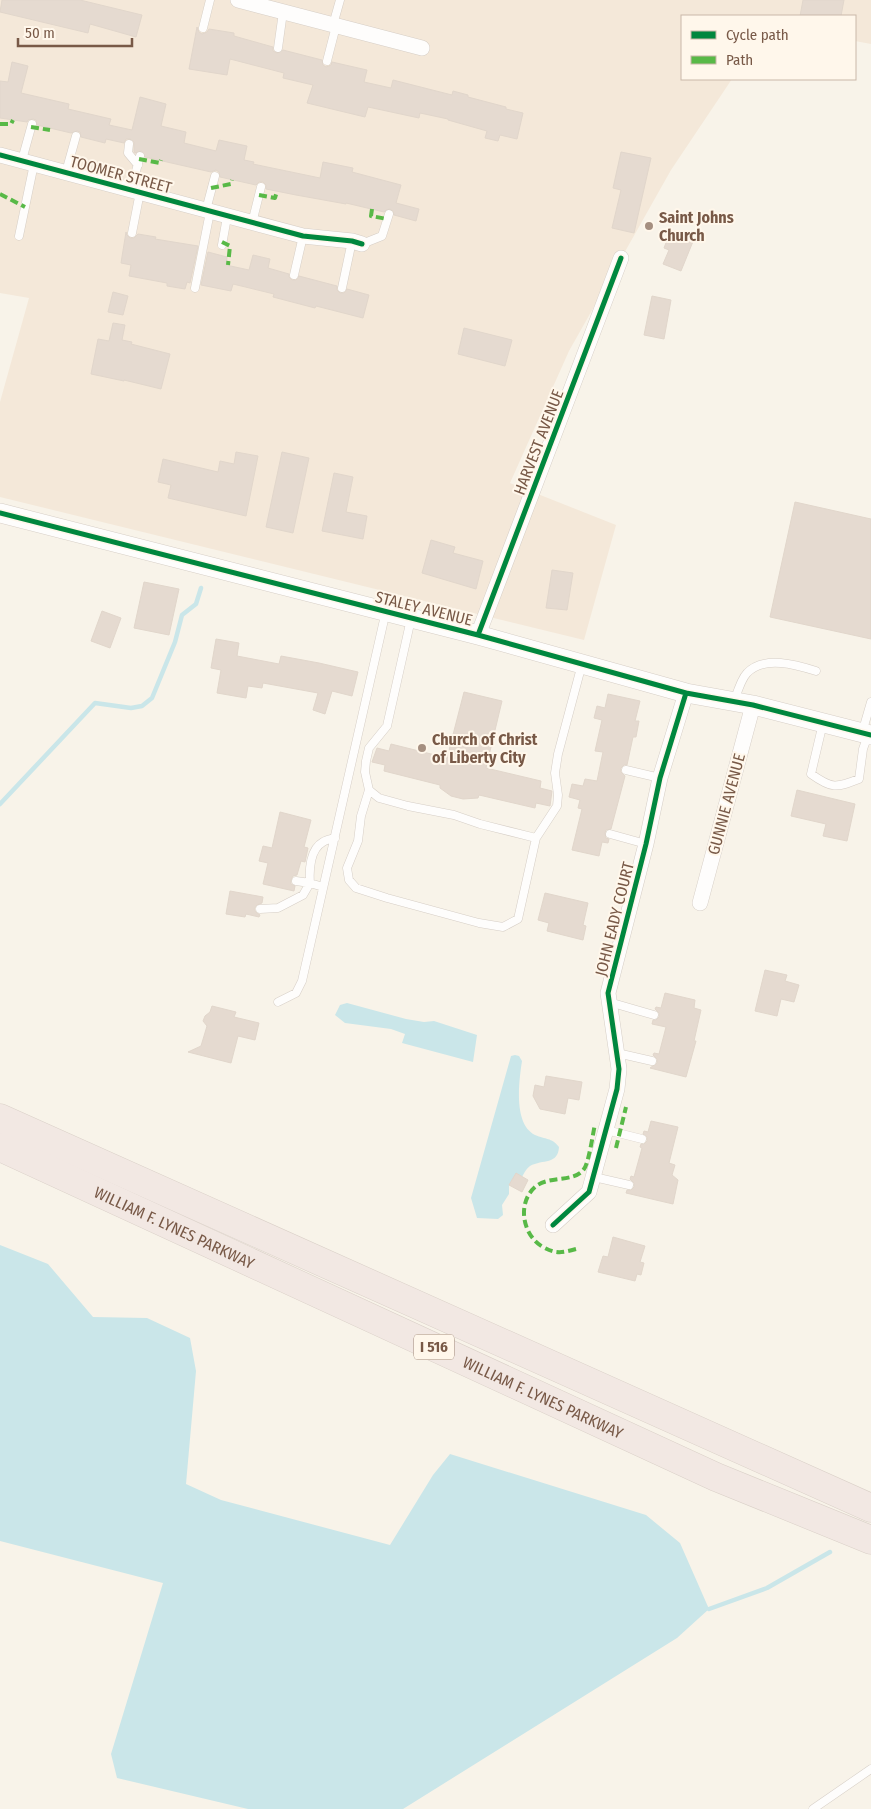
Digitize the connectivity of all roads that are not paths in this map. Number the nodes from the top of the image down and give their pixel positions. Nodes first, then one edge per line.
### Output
1 (210, 0) edge
2 (241, 0) edge
3 (340, 0) edge
4 (283, 12) junction
5 (335, 25) junction
6 (203, 28) dead end
7 (278, 48) dead end
8 (422, 48) dead end
9 (328, 61) dead end
10 (32, 124) dead end
11 (76, 136) dead end
12 (129, 144) dead end
13 (0, 154) edge
14 (140, 156) dead end
15 (28, 162) junction
16 (138, 165) junction
17 (66, 172) junction
18 (215, 176) dead end
19 (261, 187) dead end
20 (135, 191) junction
21 (208, 211) junction
22 (388, 214) dead end
23 (231, 218) junction
24 (252, 223) junction
25 (132, 233) dead end
26 (18, 236) dead end
27 (303, 236) junction
28 (357, 243) junction
29 (222, 245) dead end
30 (622, 258) dead end
31 (294, 275) dead end
32 (194, 288) dead end
33 (342, 288) dead end
34 (0, 513) edge
35 (386, 612) junction
36 (411, 618) junction
37 (478, 635) junction
38 (582, 664) junction
39 (816, 671) dead end
40 (686, 693) junction
41 (734, 702) junction
42 (871, 702) edge
43 (753, 705) junction
44 (823, 723) junction
45 (867, 734) edge
46 (626, 770) dead end
47 (660, 778) junction
48 (369, 790) junction
49 (610, 834) dead end
50 (335, 838) junction
51 (536, 838) junction
52 (646, 844) junction
53 (296, 881) dead end
54 (310, 883) junction
55 (323, 887) junction
56 (700, 903) dead end
57 (260, 909) dead end
58 (278, 1002) dead end
59 (609, 1002) junction
60 (654, 1015) dead end
61 (616, 1053) junction
62 (652, 1061) dead end
63 (0, 1118) edge
64 (606, 1130) junction
65 (642, 1139) dead end
66 (0, 1147) edge
67 (594, 1177) junction
68 (629, 1185) dead end
69 (553, 1225) dead end
70 (871, 1508) edge
71 (871, 1540) edge
72 (871, 1769) edge
73 (813, 1809) edge

1 - 6 lane
2 - 4 street
3 - 5 lane
4 - 5 street
4 - 7 lane
5 - 8 street
5 - 9 lane
10 - 15 lane
11 - 17 lane
12 - 16 lane
13 - 15 street, TOOMER STREET
14 - 16 lane
15 - 17 street, TOOMER STREET
15 - 26 lane
16 - 20 lane
17 - 20 street, TOOMER STREET
18 - 21 lane
19 - 24 lane
20 - 21 street, TOOMER STREET
20 - 25 lane
21 - 23 street, TOOMER STREET
21 - 32 lane
22 - 28 lane
23 - 24 street, TOOMER STREET
23 - 29 lane
24 - 27 street, TOOMER STREET
27 - 28 street, TOOMER STREET
27 - 31 lane
28 - 33 lane
30 - 37 street, HARVEST AVENUE
34 - 35 street, STALEY AVENUE
35 - 36 street, STALEY AVENUE
35 - 50 lane
36 - 37 street, STALEY AVENUE
36 - 48 lane
37 - 38 street, STALEY AVENUE
38 - 40 street, STALEY AVENUE
38 - 51 lane
39 - 41 lane
40 - 41 street, STALEY AVENUE
40 - 47 street, JOHN EADY COURT
41 - 43 street, STALEY AVENUE
42 - 45 lane
43 - 44 street, STALEY AVENUE
43 - 56 street, GUNNIE AVENUE
44 - 45 street, STALEY AVENUE
44 - 45 lane
46 - 47 lane
47 - 52 street, JOHN EADY COURT
48 - 51 lane
48 - 51 lane
49 - 52 lane
50 - 54 lane
50 - 55 lane
52 - 59 street, JOHN EADY COURT
53 - 54 lane
54 - 55 lane
54 - 57 lane
55 - 58 lane
59 - 60 lane
59 - 61 street, JOHN EADY COURT
61 - 62 lane
61 - 64 street, JOHN EADY COURT
63 - 70 highway, WILLIAM F. LYNES PARKWAY / I 516
64 - 65 lane
64 - 67 street, JOHN EADY COURT
66 - 71 highway, WILLIAM F. LYNES PARKWAY / I 516
67 - 68 lane
67 - 69 street, JOHN EADY COURT
72 - 73 lane

